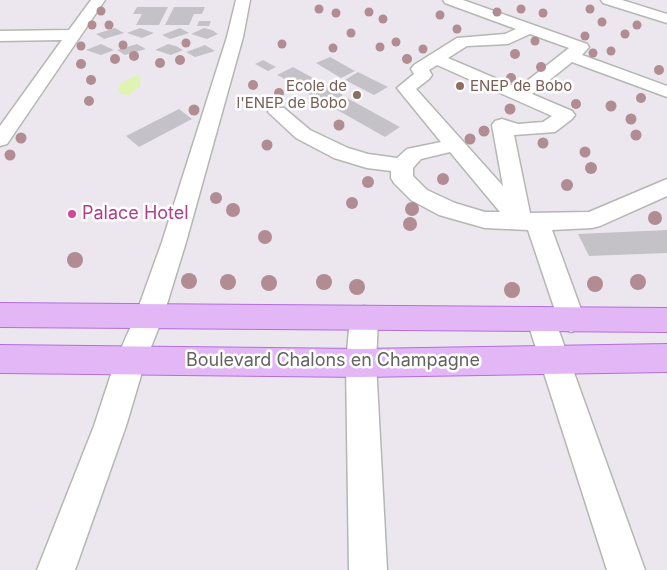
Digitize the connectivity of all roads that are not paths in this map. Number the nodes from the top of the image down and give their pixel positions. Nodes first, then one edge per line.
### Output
1 (98, 0) edge
2 (243, 0) edge
3 (450, 0) edge
4 (608, 0) edge
5 (667, 19) edge
6 (529, 28) junction
7 (74, 35) junction
8 (0, 36) edge
9 (570, 56) junction
10 (435, 58) junction
11 (667, 92) edge
12 (520, 96) junction
13 (278, 112) dead end
14 (0, 140) edge
15 (455, 145) junction
16 (402, 166) junction
17 (667, 187) edge
18 (529, 222) junction
19 (0, 314) edge
20 (149, 317) junction
21 (364, 318) junction
22 (556, 320) junction
23 (667, 320) edge
24 (667, 358) edge
25 (0, 359) edge
26 (553, 360) junction
27 (130, 362) junction
28 (361, 363) junction
29 (56, 570) edge
30 (368, 570) edge
31 (626, 570) edge

1 - 7 street
2 - 20 street
3 - 6 street
4 - 5 street
6 - 9 street
6 - 10 street
7 - 8 street
7 - 14 street
9 - 11 street
9 - 12 street
10 - 12 street
10 - 15 street
12 - 18 street
13 - 16 street
15 - 16 street
15 - 18 street
16 - 18 street
17 - 18 street
18 - 22 street
19 - 20 main road
20 - 21 main road
20 - 27 street
21 - 22 main road
21 - 28 street
22 - 23 main road
22 - 26 street
24 - 26 main road, Boulevard Chalons en Champagne
25 - 27 main road, Boulevard Chalons en Champagne
26 - 28 main road, Boulevard Chalons en Champagne
26 - 31 street
27 - 28 main road, Boulevard Chalons en Champagne
27 - 29 street
28 - 30 street

